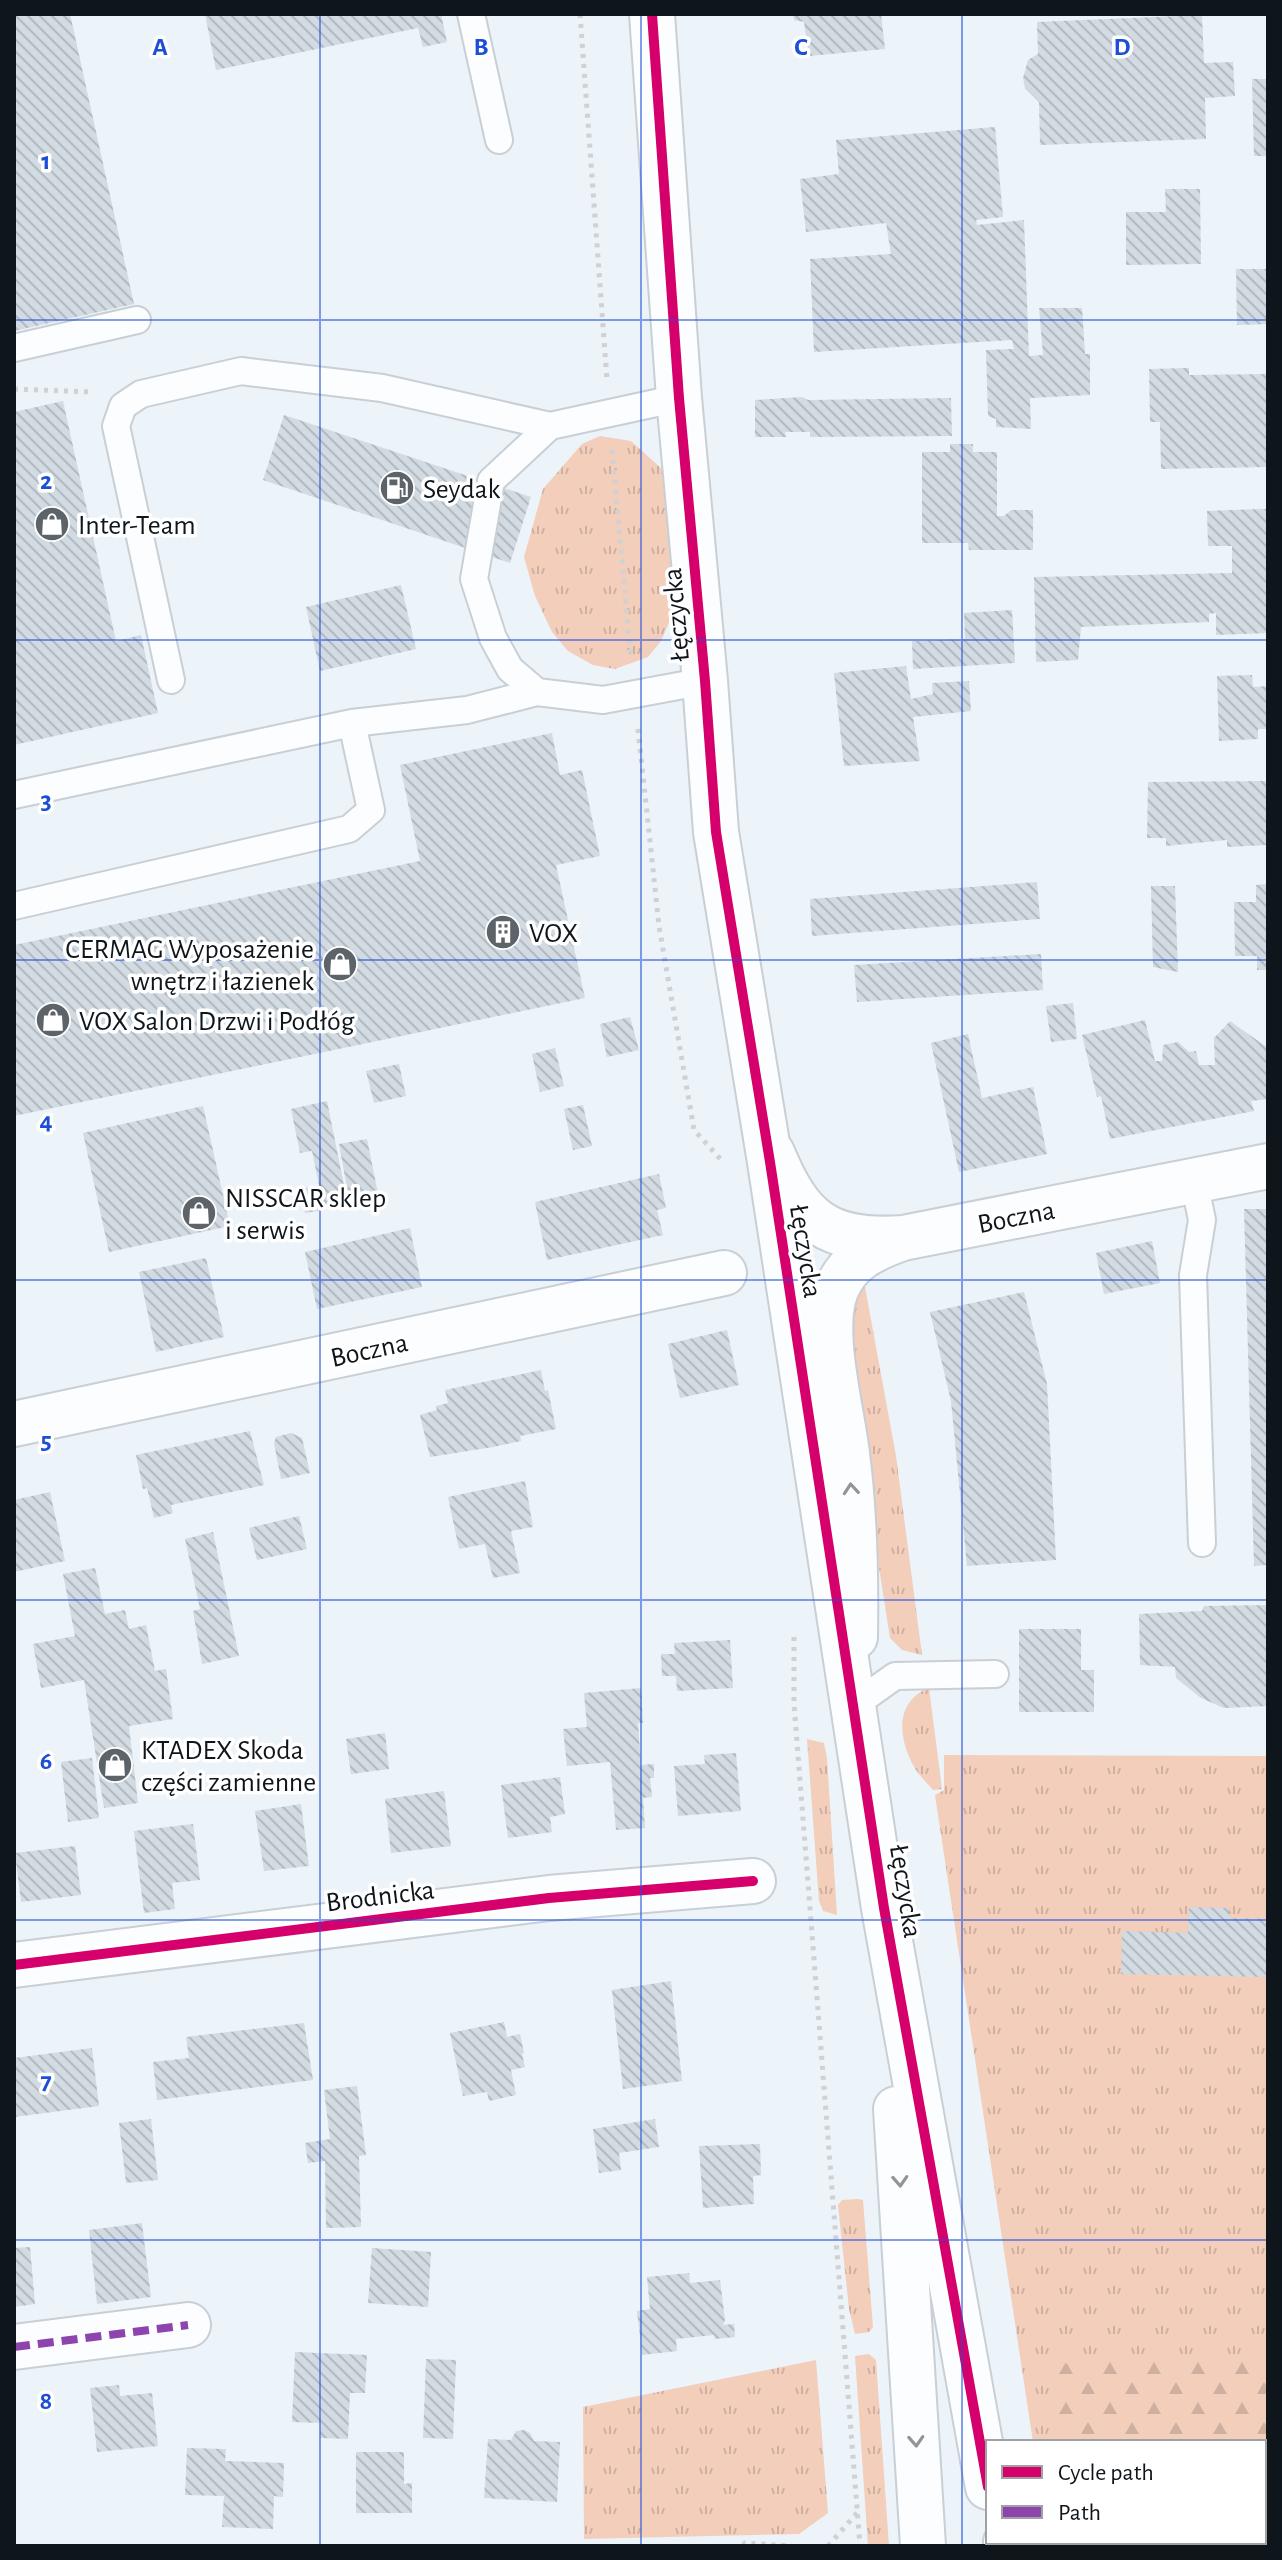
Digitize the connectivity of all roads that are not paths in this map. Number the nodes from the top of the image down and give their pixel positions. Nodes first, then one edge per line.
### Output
1 (471, 14) edge
2 (652, 14) edge
3 (499, 140) dead end
4 (137, 320) dead end
5 (14, 348) edge
6 (679, 398) junction
7 (550, 426) junction
8 (171, 680) dead end
9 (705, 681) junction
10 (537, 692) junction
11 (352, 723) junction
12 (14, 795) edge
13 (14, 906) edge
14 (766, 1138) junction
15 (1268, 1166) edge
16 (1194, 1181) junction
17 (842, 1234) junction
18 (903, 1238) junction
19 (724, 1273) dead end
20 (789, 1289) junction
21 (14, 1424) edge
22 (1202, 1543) dead end
23 (995, 1674) dead end
24 (853, 1706) junction
25 (753, 1881) dead end
26 (884, 1908) junction
27 (14, 1965) edge
28 (188, 2325) dead end
29 (14, 2347) edge
30 (986, 2476) edge
31 (920, 2541) edge

1 - 3 lane
2 - 6 street, Łęczycka
4 - 5 lane
6 - 7 lane
6 - 9 street, Łęczycka
7 - 8 lane
7 - 10 lane
9 - 10 lane
9 - 14 street, Łęczycka
10 - 11 lane
11 - 12 lane
11 - 13 lane
14 - 17 street, Boczna
14 - 20 street, Łęczycka
15 - 16 street, Boczna
16 - 18 street, Boczna
16 - 22 lane
17 - 18 street, Boczna
17 - 20 street
24 -> 18 street
19 - 21 street, Boczna
20 - 24 street, Łęczycka
23 - 24 lane
24 - 26 street, Łęczycka
25 - 27 street, Brodnicka
26 - 30 street, Łęczycka
26 -> 31 street, Łęczycka
28 - 29 street

